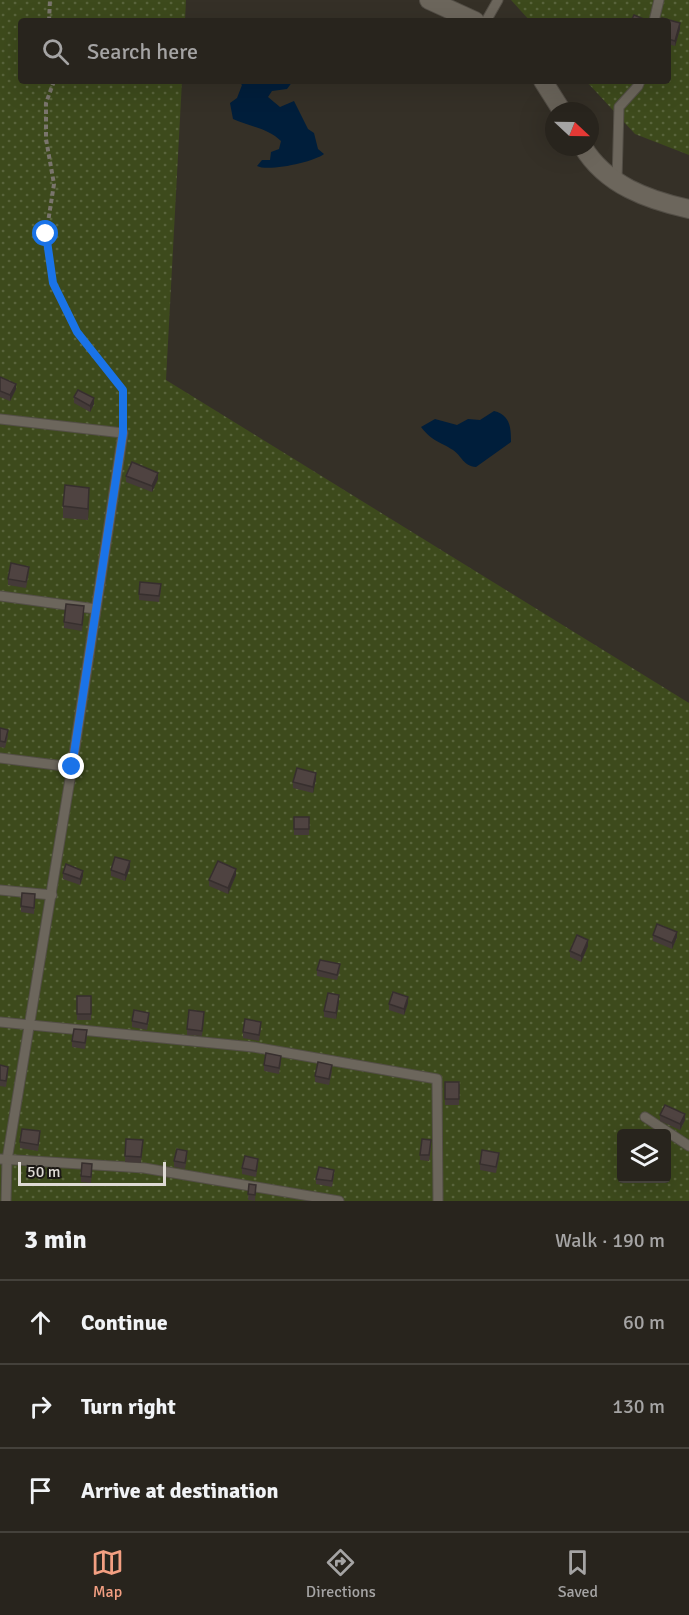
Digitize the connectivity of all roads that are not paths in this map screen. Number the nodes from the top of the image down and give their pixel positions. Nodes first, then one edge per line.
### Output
1 (429, 0) edge
2 (498, 0) edge
3 (659, 0) edge
4 (468, 18) edge
5 (488, 18) edge
6 (655, 18) edge
7 (545, 84) edge
8 (639, 84) edge
9 (556, 102) edge
10 (592, 156) edge
11 (617, 183) junction
12 (689, 209) edge
13 (0, 419) edge
14 (0, 596) edge
15 (96, 609) junction
16 (0, 758) edge
17 (72, 767) junction
18 (0, 890) edge
19 (51, 895) junction
20 (0, 1022) edge
21 (30, 1024) junction
22 (645, 1117) dead end
23 (689, 1146) edge
24 (3, 1160) edge
25 (6, 1201) edge
26 (339, 1201) edge
27 (438, 1201) edge

1 - 4 street
2 - 5 lane
3 - 6 lane
7 - 9 street
8 - 11 lane
10 - 11 street
11 - 12 street
13 - 15 lane
14 - 15 lane
15 - 17 lane
16 - 17 lane
17 - 19 lane
18 - 19 lane
19 - 21 lane
20 - 21 lane
21 - 24 lane
21 - 27 lane
22 - 23 lane
24 - 25 lane
24 - 26 lane

